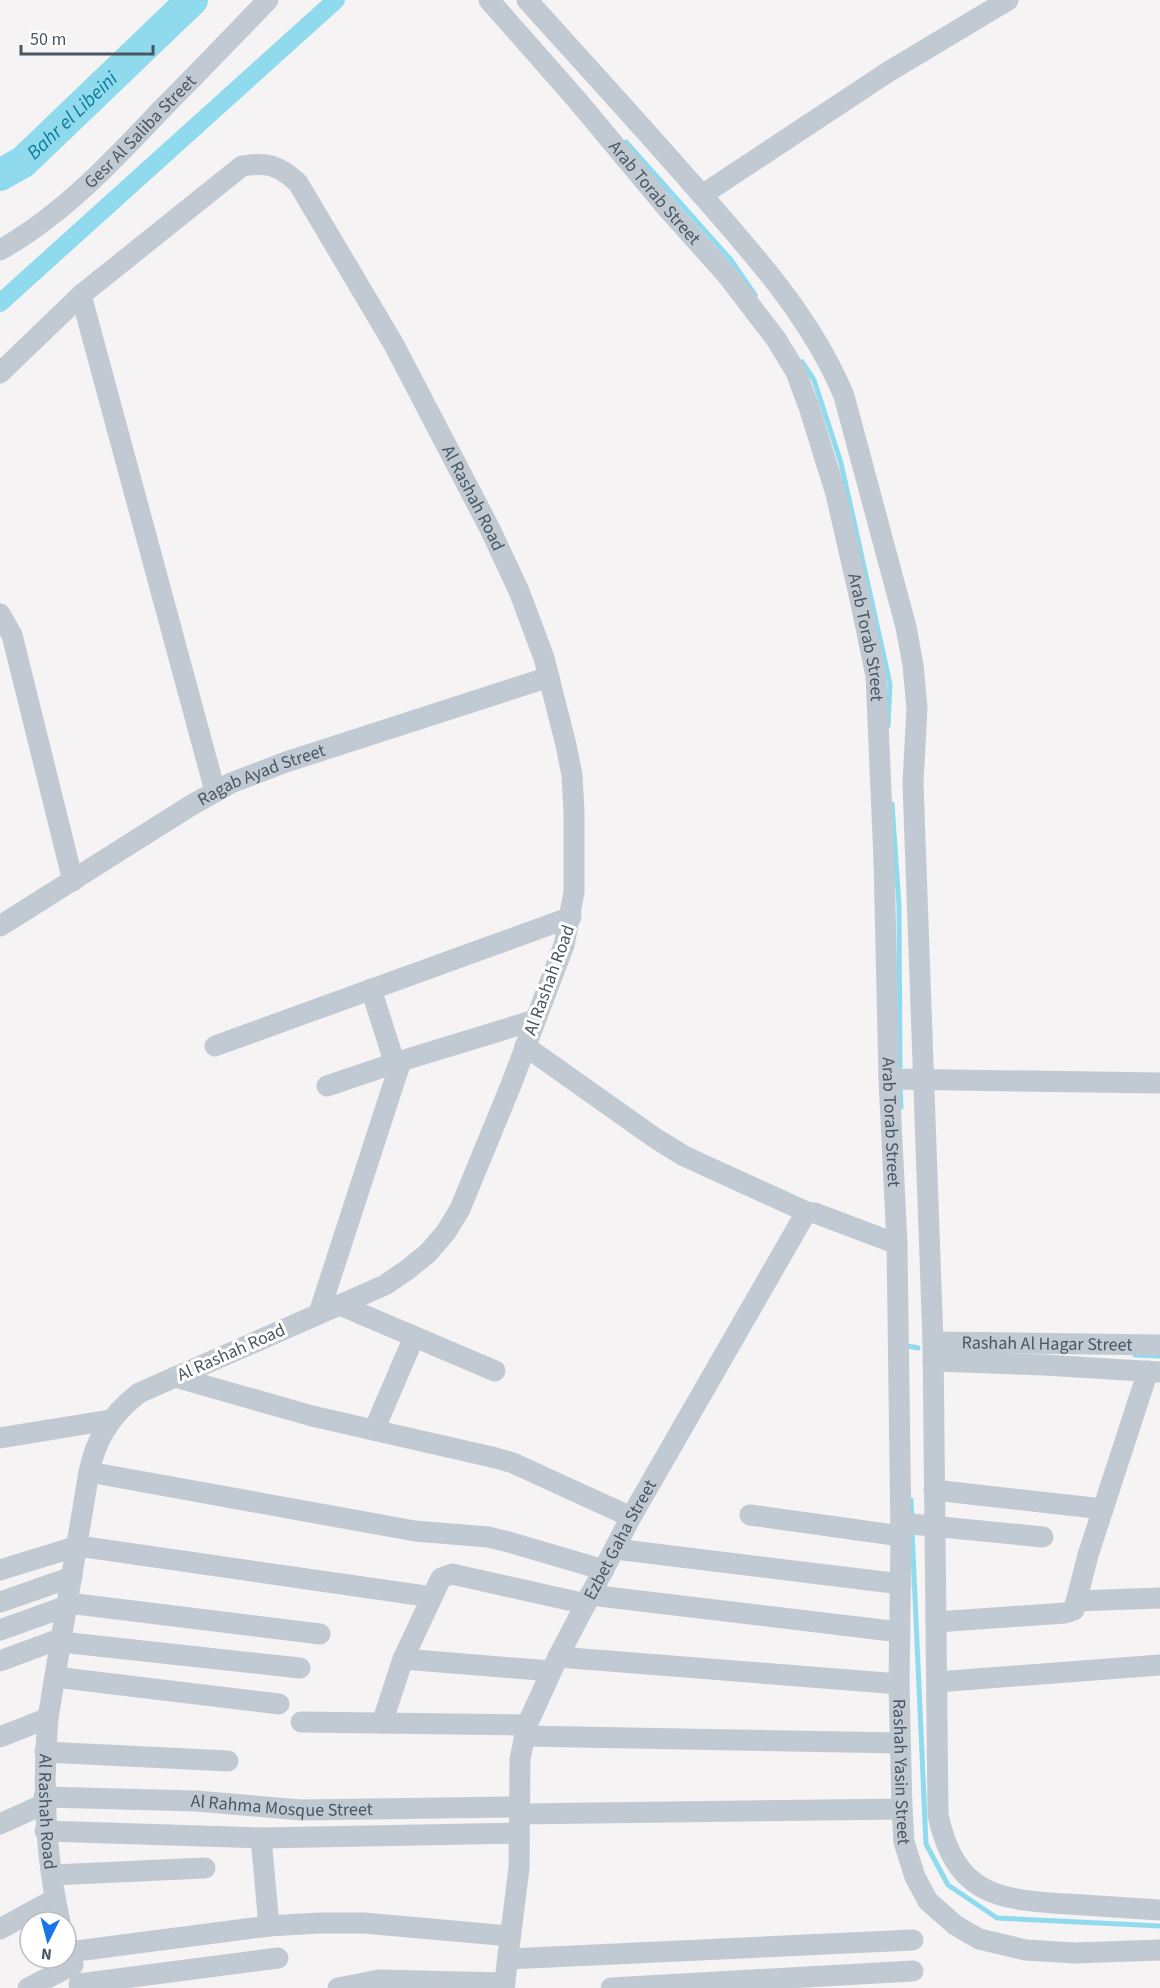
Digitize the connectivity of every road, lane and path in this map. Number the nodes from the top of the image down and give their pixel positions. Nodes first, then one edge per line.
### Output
1 (268, 0) edge
2 (489, 0) edge
3 (527, 0) edge
4 (1008, 0) edge
5 (702, 195) junction
6 (0, 250) edge
7 (81, 295) junction
8 (0, 372) edge
9 (0, 614) edge
10 (549, 677) junction
11 (215, 792) junction
12 (73, 881) junction
13 (571, 917) junction
14 (0, 926) edge
15 (371, 989) junction
16 (534, 1020) junction
17 (215, 1046) dead end
18 (525, 1046) junction
19 (398, 1063) junction
20 (906, 1080) junction
21 (1160, 1083) edge
22 (327, 1086) dead end
23 (809, 1213) junction
24 (897, 1244) junction
25 (340, 1305) junction
26 (319, 1313) junction
27 (414, 1336) junction
28 (1160, 1345) edge
29 (933, 1352) junction
30 (495, 1371) dead end
31 (1154, 1372) edge
32 (175, 1377) junction
33 (915, 1391) junction
34 (110, 1420) junction
35 (374, 1430) junction
36 (0, 1438) edge
37 (90, 1472) junction
38 (934, 1490) junction
39 (1103, 1509) junction
40 (750, 1515) dead end
41 (631, 1517) junction
42 (914, 1527) junction
43 (1043, 1538) dead end
44 (78, 1546) junction
45 (615, 1549) junction
46 (0, 1570) edge
47 (604, 1570) junction
48 (72, 1576) junction
49 (901, 1584) junction
50 (432, 1597) junction
51 (1160, 1598) edge
52 (588, 1599) junction
53 (1076, 1601) junction
54 (0, 1602) edge
55 (68, 1604) junction
56 (936, 1622) junction
57 (0, 1630) edge
58 (900, 1632) junction
59 (320, 1634) dead end
60 (61, 1640) junction
61 (403, 1659) junction
62 (0, 1661) edge
63 (555, 1664) junction
64 (1160, 1665) edge
65 (300, 1668) dead end
66 (55, 1677) junction
67 (937, 1682) junction
68 (900, 1684) junction
69 (279, 1704) dead end
70 (48, 1718) junction
71 (301, 1722) dead end
72 (382, 1723) junction
73 (526, 1731) junction
74 (0, 1737) edge
75 (900, 1743) junction
76 (45, 1752) junction
77 (228, 1761) dead end
78 (44, 1801) junction
79 (902, 1809) junction
80 (519, 1818) junction
81 (0, 1824) edge
82 (45, 1831) junction
83 (261, 1838) junction
84 (205, 1868) dead end
85 (52, 1875) junction
86 (55, 1899) junction
87 (57, 1910) edge
88 (1160, 1910) edge
89 (269, 1926) junction
90 (0, 1929) edge
91 (510, 1936) junction
92 (913, 1940) dead end
93 (1160, 1950) edge
94 (278, 1958) dead end
95 (508, 1959) junction
96 (78, 1965) edge
97 (78, 1966) edge
98 (66, 1970) edge
99 (913, 1971) dead end
100 (504, 1986) edge
101 (28, 1988) edge
102 (338, 1988) edge
103 (611, 1988) edge

1 - 6 street, Gesr Al Saliba Street
2 - 20 street, Arab Torab Street
3 - 5 street, Arab Torab Street
4 - 5 street
5 - 20 street, Arab Torab Street
7 - 8 street, Al Rashah Road
7 - 10 street, Al Rashah Road
7 - 11 street
9 - 12 street
10 - 11 street, Ragab Ayad Street
10 - 13 street, Al Rashah Road
11 - 12 street, Ragab Ayad Street
12 - 14 street, Ragab Ayad Street
13 - 15 street
13 - 16 street, Al Rashah Road
15 - 17 street
15 - 19 street
16 - 18 street, Al Rashah Road
16 - 19 street
18 - 23 street
18 - 25 street, Al Rashah Road
19 - 22 street
19 - 26 street
20 - 21 street
20 - 24 street, Arab Torab Street
20 - 29 street, Arab Torab Street
23 - 24 street
23 - 41 street, Ezbet Gaha Street
24 - 33 street, Arab Torab Street
25 - 26 street, Al Rashah Road
25 - 27 street
26 - 32 street, Al Rashah Road
27 - 30 street
27 - 35 street
28 - 29 street, Rashah Al Hagar Street
29 - 31 street, Rashah Al Hagar Street
29 - 33 street, Rashah Yasin Street
31 - 39 street
32 - 34 street, Al Rashah Road
32 - 35 street
33 - 38 street, Rashah Yasin Street
33 - 42 street, Rashah Yasin Street
34 - 36 street
34 - 37 street, Al Rashah Road
35 - 41 street
37 - 44 street, Al Rashah Road
37 - 47 street
38 - 39 street
38 - 42 street, Rashah Yasin Street
39 - 53 street
40 - 42 street
41 - 45 street, Ezbet Gaha Street
42 - 43 street
42 - 49 street, Rashah Yasin Street
42 - 56 street, Rashah Yasin Street
44 - 46 street
44 - 48 street, Al Rashah Road
44 - 50 street
45 - 47 street, Ezbet Gaha Street
45 - 49 street
47 - 52 street, Ezbet Gaha Street
48 - 54 street
48 - 55 street, Al Rashah Road
49 - 58 street, Rashah Yasin Street
50 - 52 street
50 - 61 street
51 - 53 street
52 - 58 street
52 - 63 street, Ezbet Gaha Street
53 - 56 street
55 - 57 street
55 - 59 street
55 - 60 street, Al Rashah Road
56 - 67 street, Rashah Yasin Street
58 - 68 street, Rashah Yasin Street
60 - 62 street
60 - 65 street
60 - 66 street, Al Rashah Road
61 - 63 street
61 - 72 street
63 - 68 street
63 - 73 street, Ezbet Gaha Street
64 - 67 street
66 - 69 street
66 - 70 street, Al Rashah Road
67 - 88 street, Rashah Yasin Street
68 - 75 street, Rashah Yasin Street
70 - 74 street
70 - 76 street, Al Rashah Road
71 - 72 street
72 - 73 street
73 - 75 street
73 - 80 street, Ezbet Gaha Street
75 - 79 street, Rashah Yasin Street
76 - 77 street
76 - 78 street, Al Rashah Road
78 - 80 street, Al Rahma Mosque Street
78 - 81 street
78 - 82 street, Al Rashah Road
79 - 80 street
79 - 93 street, Rashah Yasin Street
80 - 83 street
80 - 91 street, Ezbet Gaha Street
82 - 83 street
82 - 85 street, Al Rashah Road
83 - 89 street
84 - 85 street
85 - 86 street, Al Rashah Road
86 - 87 street, Al Rashah Road
86 - 90 street
89 - 91 street
89 - 96 street
91 - 95 street, Ezbet Gaha Street
92 - 95 street
94 - 97 street
95 - 100 street, Ezbet Gaha Street
98 - 101 street
99 - 103 street
100 - 102 street

